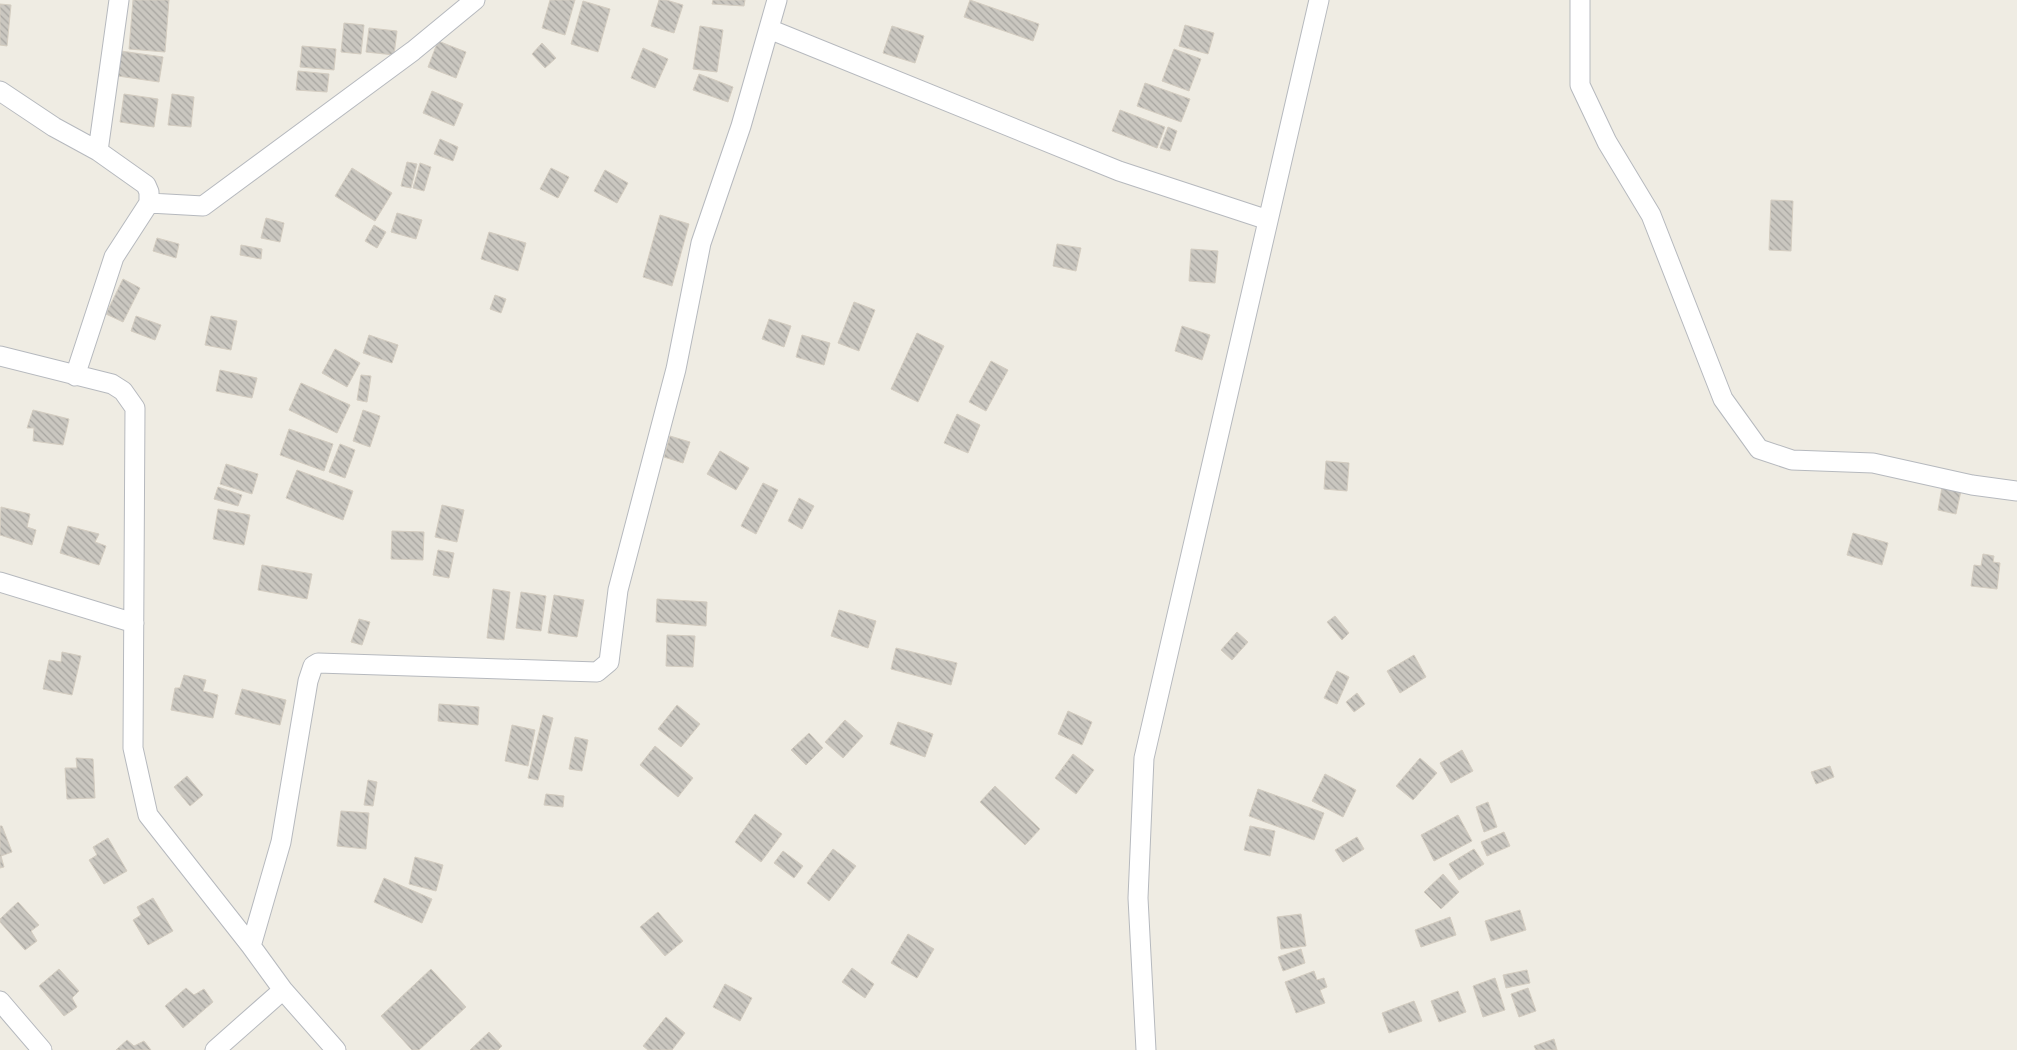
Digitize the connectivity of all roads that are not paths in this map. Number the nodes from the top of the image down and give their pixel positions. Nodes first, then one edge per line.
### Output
1 (119, 0) edge
2 (475, 0) edge
3 (777, 0) edge
4 (1319, 0) edge
5 (1580, 0) edge
6 (769, 29) junction
7 (0, 91) edge
8 (98, 151) junction
9 (149, 203) junction
10 (1268, 220) junction
11 (0, 356) edge
12 (75, 376) junction
13 (2017, 491) edge
14 (0, 582) edge
15 (134, 623) junction
16 (251, 946) junction
17 (283, 990) junction
18 (0, 1001) edge
19 (42, 1050) edge
20 (215, 1050) edge
21 (336, 1050) edge
22 (1146, 1050) edge

1 - 8 street
2 - 9 street
3 - 6 street
4 - 10 street
5 - 13 street
6 - 10 street
6 - 16 street
7 - 8 street
8 - 9 street
9 - 12 street
10 - 22 street
11 - 12 street
12 - 15 street
14 - 15 street
15 - 16 street
16 - 17 street
17 - 20 street
17 - 21 street
18 - 19 street

